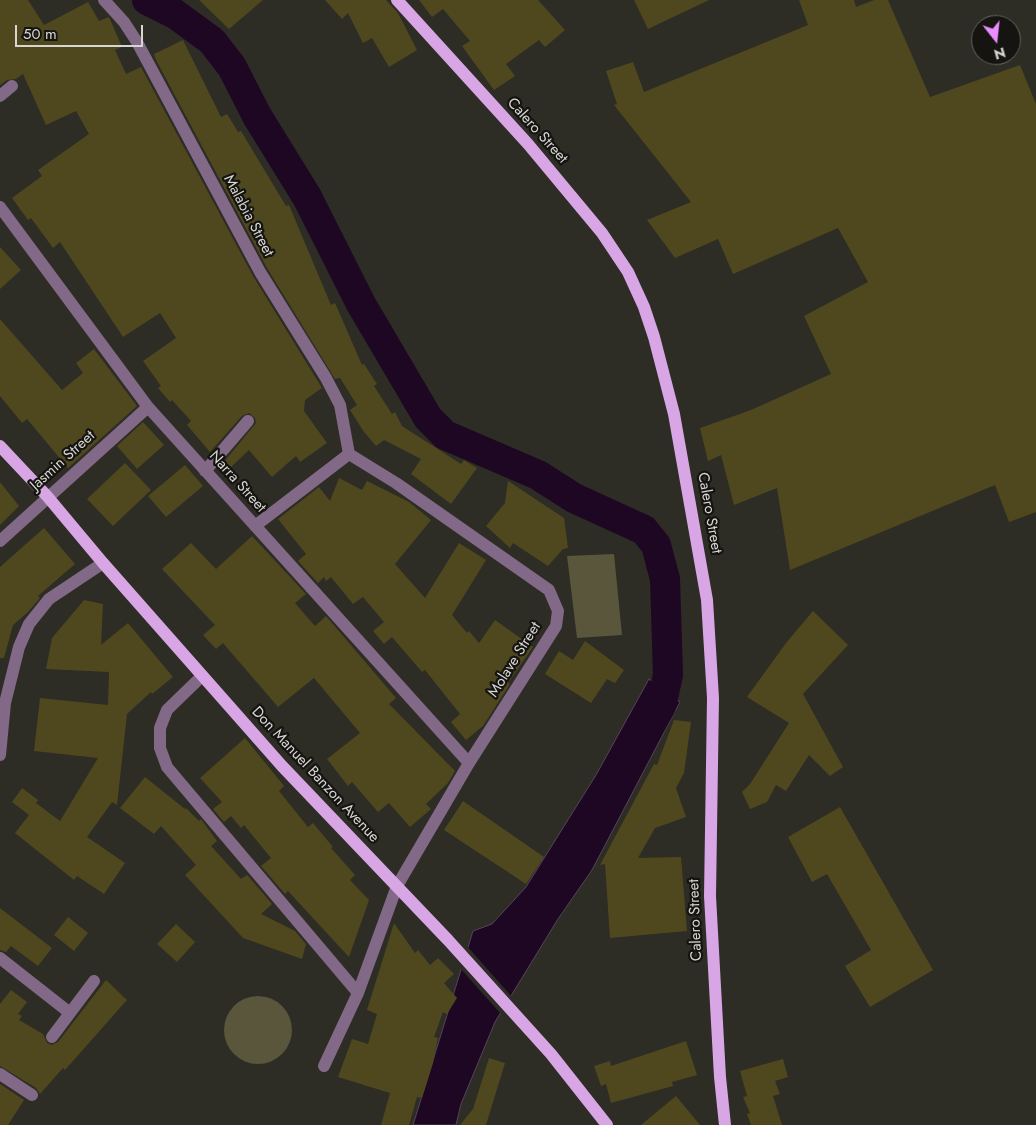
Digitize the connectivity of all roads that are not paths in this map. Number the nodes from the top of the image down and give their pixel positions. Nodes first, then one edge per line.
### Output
1 (104, 0) edge
2 (397, 0) edge
3 (12, 86) dead end
4 (0, 96) edge
5 (0, 207) edge
6 (148, 407) junction
7 (248, 421) dead end
8 (0, 446) edge
9 (349, 454) junction
10 (205, 471) junction
11 (47, 496) junction
12 (255, 526) junction
13 (0, 541) edge
14 (103, 563) junction
15 (202, 676) junction
16 (0, 755) edge
17 (469, 763) junction
18 (397, 886) junction
19 (0, 958) edge
20 (94, 980) dead end
21 (358, 993) junction
22 (70, 1013) junction
23 (52, 1037) dead end
24 (324, 1066) dead end
25 (0, 1074) edge
26 (32, 1095) dead end
27 (607, 1125) edge
28 (725, 1125) edge

1 - 9 street, Malabia Street
2 - 28 main road, Calero Street
3 - 4 street
5 - 6 street, Narra Street
6 - 10 street, Narra Street
6 - 11 street, Jasmin Street
7 - 10 street
8 - 11 main road, Don Manuel Banzon Avenue
9 - 12 street
9 - 17 street, Molave Street
10 - 12 street, Narra Street
11 - 13 street, Jasmin Street
11 - 14 main road, Don Manuel Banzon Avenue
12 - 17 street, Narra Street
14 - 15 main road, Don Manuel Banzon Avenue
14 - 16 street
15 - 18 main road, Don Manuel Banzon Avenue
15 - 21 street
17 - 18 street, Molave Street
18 - 21 street, Molave Street
18 - 27 main road, Don Manuel Banzon Avenue
19 - 22 street
20 - 22 street
21 - 24 street, Molave Street
22 - 23 street
25 - 26 street

